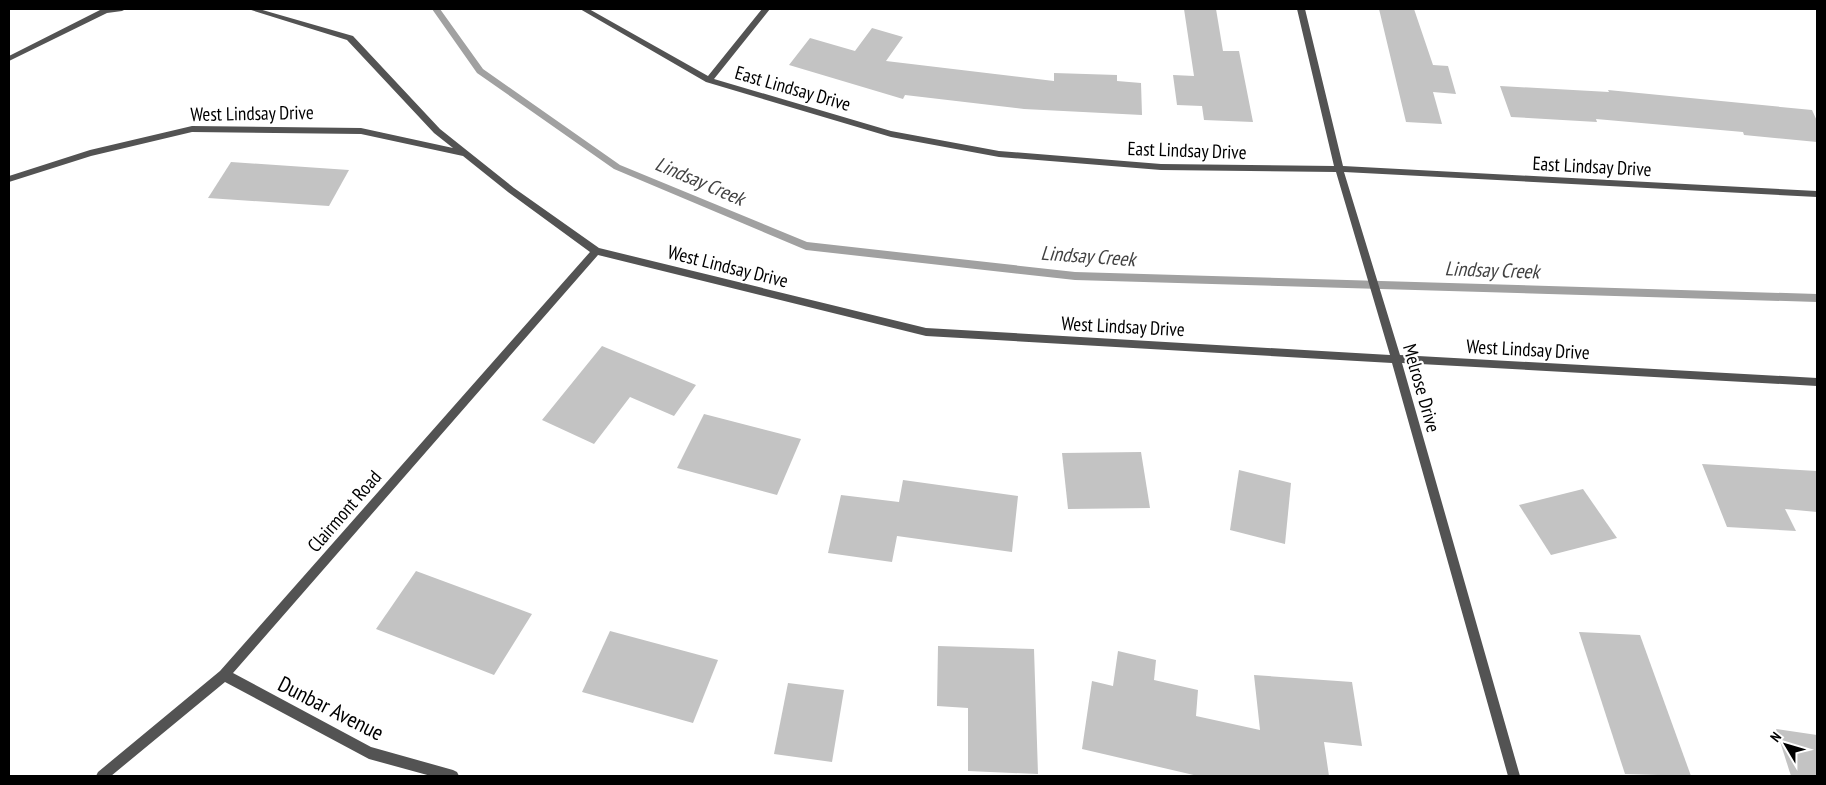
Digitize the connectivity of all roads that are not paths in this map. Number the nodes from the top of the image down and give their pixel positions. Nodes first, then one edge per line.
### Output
1 (122, 9) edge
2 (252, 9) edge
3 (584, 9) edge
4 (766, 9) edge
5 (1301, 9) edge
6 (9, 59) edge
7 (708, 80) junction
8 (469, 155) junction
9 (1339, 169) junction
10 (9, 178) edge
11 (1817, 194) edge
12 (596, 251) junction
13 (1394, 358) junction
14 (1817, 382) edge
15 (224, 675) junction
16 (102, 776) edge
17 (453, 776) edge
18 (1514, 776) edge

1 - 6 street
2 - 8 street, West Lindsay Drive
3 - 7 street, East Lindsay Drive
4 - 7 street
5 - 9 street, Melrose Drive
7 - 9 street, East Lindsay Drive
8 - 10 street, West Lindsay Drive
8 - 12 street, West Lindsay Drive
9 - 11 street, East Lindsay Drive
9 - 13 street, Melrose Drive
12 - 13 street, West Lindsay Drive
12 - 15 street, Clairmont Road
13 - 14 street, West Lindsay Drive
13 - 18 street, Melrose Drive
15 - 16 street, Clairmont Road
15 - 17 street, Dunbar Avenue

